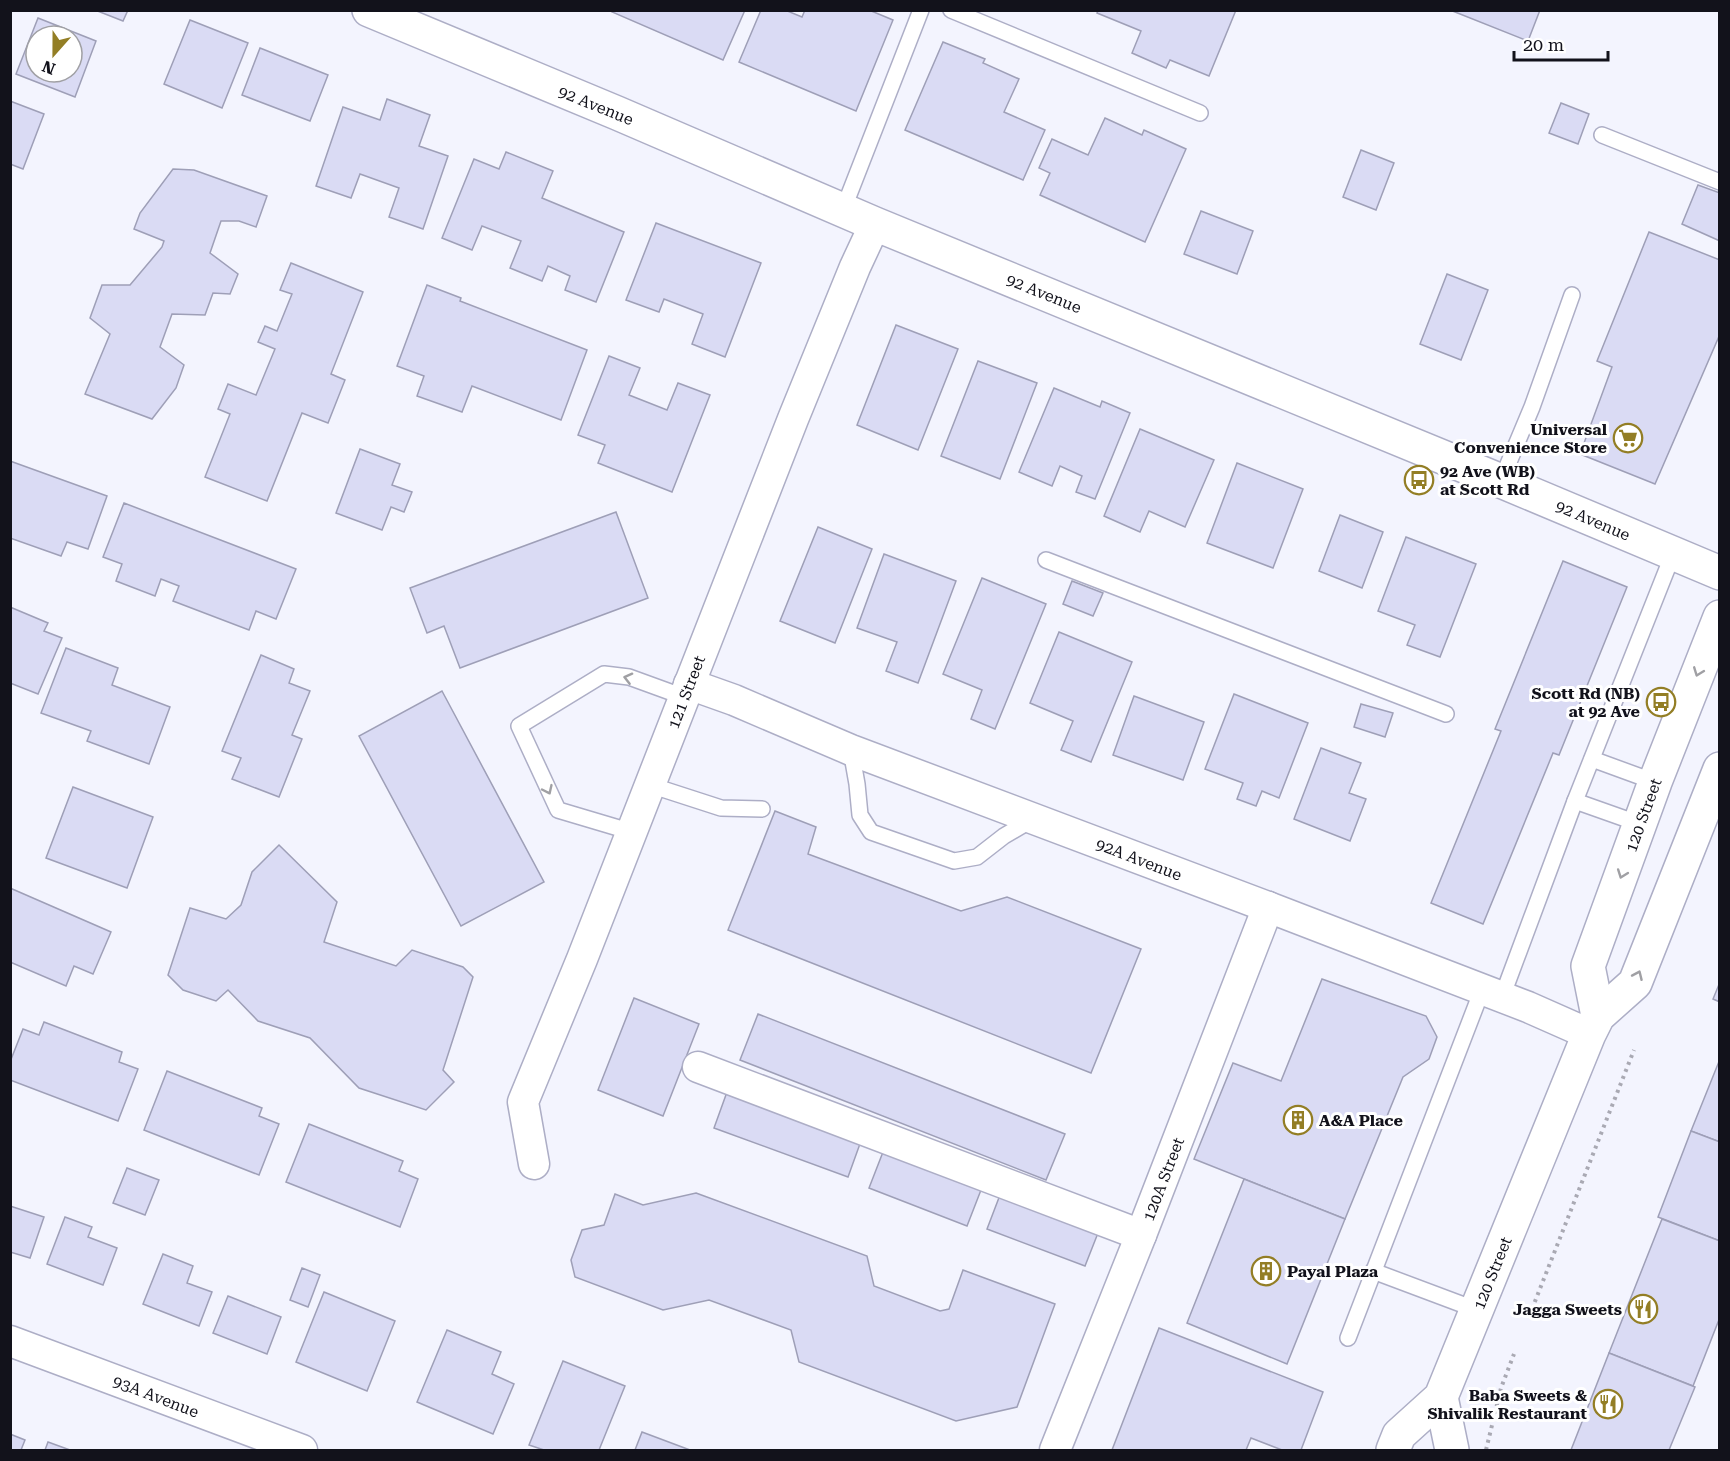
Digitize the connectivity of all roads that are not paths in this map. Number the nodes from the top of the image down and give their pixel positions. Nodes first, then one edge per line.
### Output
1 (369, 10) edge
2 (921, 10) edge
3 (951, 10) edge
4 (1200, 113) dead end
5 (1602, 135) dead end
6 (1719, 182) edge
7 (843, 210) junction
8 (875, 224) junction
9 (1572, 295) dead end
10 (1501, 481) junction
11 (1673, 554) junction
12 (1046, 560) dead end
13 (1719, 573) edge
14 (1719, 617) edge
15 (686, 690) junction
16 (1446, 714) dead end
17 (850, 750) junction
18 (1592, 759) junction
19 (1719, 769) edge
20 (1655, 782) junction
21 (650, 785) junction
22 (1575, 801) junction
23 (762, 809) dead end
24 (1033, 819) junction
25 (1640, 824) junction
26 (632, 832) junction
27 (1268, 907) junction
28 (1492, 993) junction
29 (1593, 1025) junction
30 (698, 1067) dead end
31 (534, 1164) dead end
32 (1141, 1235) junction
33 (1373, 1271) junction
34 (1477, 1310) junction
35 (1348, 1338) dead end
36 (10, 1341) edge
37 (1441, 1397) junction
38 (302, 1450) edge
39 (1055, 1450) edge
40 (1393, 1450) edge
41 (1452, 1450) edge

1 - 7 street, 92 Avenue
2 - 7 lane
3 - 4 lane
5 - 6 lane
7 - 8 street, 92 Avenue
8 - 10 street, 92 Avenue
8 - 15 street, 121 Street
9 - 10 lane
10 - 11 street, 92 Avenue
11 - 13 street, 92 Avenue
11 - 18 lane
12 - 16 lane
14 -> 20 street, 120 Street
15 - 17 street, 92A Avenue
15 - 21 street, 121 Street
15 -> 26 lane
17 - 24 street, 92A Avenue
17 - 24 lane
18 - 20 lane
18 - 22 lane
29 -> 19 street, 120 Street
20 - 25 street, 120 Street
21 - 23 lane
21 - 26 street, 121 Street
22 - 25 lane
22 - 28 lane
24 - 27 street, 92A Avenue
25 -> 29 street, 120 Street
26 - 31 street, 121 Street
27 - 28 street, 92A Avenue
27 - 32 street, 120A Street
28 - 29 street, 92A Avenue
28 - 33 lane
29 - 34 street, 120 Street
30 - 32 street
32 - 39 street, 120A Street
33 - 34 lane
33 - 35 lane
34 - 37 street, 120 Street
36 - 38 street, 93A Avenue
37 - 40 street, 120 Street
37 - 41 street

